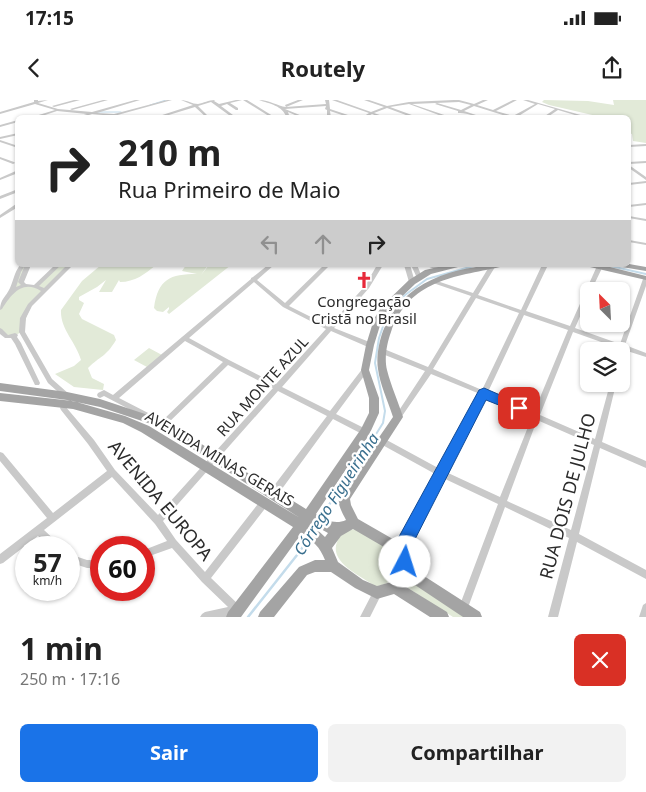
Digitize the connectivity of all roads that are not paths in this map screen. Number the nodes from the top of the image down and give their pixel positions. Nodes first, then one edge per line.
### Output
1 (43, 100) edge
2 (78, 100) edge
3 (106, 100) edge
4 (138, 100) edge
5 (161, 100) edge
6 (170, 100) edge
7 (183, 100) edge
8 (212, 100) edge
9 (240, 100) edge
10 (245, 100) edge
11 (264, 100) edge
12 (301, 100) edge
13 (334, 100) edge
14 (366, 100) edge
15 (396, 100) edge
16 (426, 100) edge
17 (457, 100) edge
18 (486, 100) edge
19 (515, 100) edge
20 (525, 100) edge
21 (36, 102) edge
22 (431, 102) junction
23 (228, 103) junction
24 (406, 103) junction
25 (538, 103) junction
26 (327, 104) edge
27 (195, 105) junction
28 (219, 105) junction
29 (475, 105) junction
30 (54, 106) junction
31 (150, 106) junction
32 (384, 106) junction
33 (284, 108) junction
34 (72, 109) junction
35 (237, 109) dead end
36 (558, 109) junction
37 (58, 110) junction
38 (97, 111) junction
39 (370, 111) junction
40 (461, 111) junction
41 (494, 111) junction
42 (0, 113) edge
43 (90, 113) junction
44 (126, 113) junction
45 (166, 114) junction
46 (579, 114) edge
47 (40, 115) edge
48 (84, 115) edge
49 (119, 115) edge
50 (130, 115) edge
51 (163, 115) edge
52 (206, 115) edge
53 (232, 115) edge
54 (270, 115) edge
55 (288, 115) edge
56 (296, 115) edge
57 (350, 115) edge
58 (365, 115) edge
59 (380, 115) edge
60 (410, 115) edge
61 (442, 115) edge
62 (452, 115) edge
63 (474, 115) edge
64 (502, 115) edge
65 (519, 115) edge
66 (548, 115) edge
67 (15, 122) edge
68 (0, 126) edge
69 (15, 135) edge
70 (0, 140) edge
71 (646, 145) edge
72 (15, 146) edge
73 (631, 146) edge
74 (0, 158) edge
75 (646, 162) edge
76 (13, 163) dead end
77 (631, 165) edge
78 (631, 167) edge
79 (15, 172) edge
80 (0, 179) edge
81 (646, 180) edge
82 (631, 184) edge
83 (15, 191) edge
84 (0, 198) edge
85 (646, 204) edge
86 (631, 206) edge
87 (15, 207) edge
88 (0, 217) edge
89 (631, 217) edge
90 (646, 220) edge
91 (631, 241) edge
92 (646, 244) edge
93 (631, 266) edge
94 (22, 267) edge
95 (27, 267) edge
96 (56, 267) edge
97 (68, 267) edge
98 (269, 267) edge
99 (325, 267) edge
100 (379, 267) edge
101 (408, 267) edge
102 (414, 267) edge
103 (434, 267) edge
104 (448, 267) edge
105 (491, 267) edge
106 (495, 267) edge
107 (544, 267) edge
108 (597, 267) edge
109 (601, 267) edge
110 (440, 269) junction
111 (646, 269) edge
112 (646, 278) edge
113 (254, 279) junction
114 (415, 280) junction
115 (435, 282) junction
116 (24, 286) junction
117 (36, 286) junction
118 (12, 291) junction
119 (44, 291) junction
120 (475, 296) junction
121 (285, 306) junction
122 (0, 308) edge
123 (522, 311) junction
124 (330, 328) junction
125 (571, 329) junction
126 (22, 332) junction
127 (1, 333) edge
128 (13, 336) junction
129 (185, 338) junction
130 (604, 342) edge
131 (623, 342) edge
132 (370, 345) junction
133 (382, 351) junction
134 (630, 351) edge
135 (646, 355) edge
136 (227, 362) junction
137 (365, 370) junction
138 (429, 371) junction
139 (37, 383) dead end
140 (0, 387) edge
141 (276, 387) junction
142 (103, 392) dead end
143 (611, 392) edge
144 (484, 393) junction
145 (67, 396) junction
146 (0, 397) edge
147 (114, 398) junction
148 (63, 408) dead end
149 (332, 415) junction
150 (398, 416) junction
151 (536, 416) junction
152 (161, 423) junction
153 (365, 432) junction
154 (380, 440) junction
155 (599, 444) junction
156 (0, 456) edge
157 (215, 458) junction
158 (646, 465) edge
159 (206, 468) junction
160 (112, 472) junction
161 (442, 474) junction
162 (273, 494) junction
163 (264, 503) junction
164 (502, 503) junction
165 (52, 518) junction
166 (304, 521) junction
167 (158, 522) junction
168 (354, 523) junction
169 (333, 528) junction
170 (38, 530) junction
171 (44, 536) edge
172 (574, 536) junction
173 (173, 543) junction
174 (326, 547) junction
175 (155, 550) edge
176 (401, 550) junction
177 (0, 560) edge
178 (333, 566) junction
179 (404, 570) junction
180 (646, 575) edge
181 (205, 579) junction
182 (395, 587) junction
183 (376, 593) junction
184 (646, 608) edge
185 (463, 610) junction
186 (235, 614) edge
187 (205, 617) edge
188 (265, 617) edge
189 (365, 617) edge
190 (442, 617) edge
191 (475, 617) edge
192 (552, 617) edge
193 (644, 617) edge

1 - 21 street
1 - 30 street
2 - 30 street
3 - 34 street
4 - 38 street
5 - 38 street
6 - 31 street
7 - 27 street
8 - 27 street
8 - 28 street
9 - 23 street
10 - 54 street
11 - 33 street
12 - 33 street
13 - 39 street
14 - 32 street
15 - 24 street
16 - 22 street
17 - 22 street
17 - 29 street
18 - 29 street
19 - 41 street
20 - 25 street
21 - 37 street
21 - 42 street
22 - 24 street
22 - 40 street
23 - 28 street
23 - 35 street
24 - 32 street
24 - 61 street
25 - 36 street
25 - 65 street
26 - 33 street
26 - 57 street
27 - 45 street
27 - 52 street
28 - 53 street
29 - 40 street
29 - 41 street
30 - 34 street
31 - 44 street
31 - 45 street
32 - 39 street
32 - 60 street
33 - 55 street
33 - 56 street
34 - 38 street
36 - 46 street
36 - 66 street
37 - 43 street
37 - 47 street
38 - 43 street
39 - 58 street
39 - 59 street
40 - 62 street
40 - 63 street
41 - 64 street
43 - 44 street
43 - 48 street
44 - 49 street
44 - 50 street
45 - 51 street
67 - 68 street
69 - 70 street
70 - 72 street
71 - 73 street
74 - 76 street
75 - 77 street
78 - 81 street
79 - 80 street
81 - 82 street
83 - 84 street
85 - 86 street
87 - 88 street
89 - 90 street
91 - 92 street
93 - 111 main road
94 - 118 street
95 - 116 street
96 - 117 street
97 - 119 street
98 - 113 street
99 - 121 street
100 - 124 street, RUA MONTE AZUL
101 - 114 street
102 - 114 street
103 - 110 street
104 - 110 main road
105 - 115 main road
106 - 120 street
107 - 123 street
108 - 125 street
109 - 112 main road
110 - 114 main road
112 - 131 street
113 - 121 street
113 - 129 street
114 - 132 main road
115 - 120 street
115 - 133 main road
116 - 117 street
116 - 118 street
117 - 119 street
118 - 122 street
119 - 126 street
120 - 123 street
120 - 138 street
121 - 124 street
123 - 125 street
123 - 144 street
124 - 132 street
124 - 141 street, RUA MONTE AZUL
125 - 130 street
125 - 151 street
126 - 128 street
126 - 145 street
127 - 128 street
128 - 139 street
129 - 136 street
129 - 147 street
132 - 137 main road
133 - 138 street
133 - 150 main road
134 - 135 street
136 - 141 street
136 - 152 street
137 - 149 street
137 - 153 main road
138 - 144 street
138 - 150 street
140 - 145 main road, AVENIDA MINAS GERAIS
141 - 149 street
141 - 157 street, RUA MONTE AZUL
142 - 147 street, AVENIDA MINAS GERAIS
143 - 155 street, RUA DOIS DE JULHO
144 - 151 street
144 - 161 street
145 - 152 main road, AVENIDA MINAS GERAIS
146 - 159 main road, AVENIDA MINAS GERAIS
147 - 152 street, AVENIDA MINAS GERAIS
148 - 160 street, AVENIDA EUROPA
149 - 153 street
149 - 162 street
150 - 154 main road
151 - 155 street
151 - 164 street
152 - 157 main road, AVENIDA MINAS GERAIS
153 - 166 main road
154 - 161 street
154 - 168 main road
155 - 158 street
155 - 172 street, RUA DOIS DE JULHO
156 - 165 street
157 - 159 street, RUA MONTE AZUL
157 - 162 main road, AVENIDA MINAS GERAIS
159 - 163 main road, AVENIDA MINAS GERAIS
159 - 167 street, RUA MONTE AZUL
160 - 165 street
160 - 167 street, AVENIDA EUROPA
161 - 164 street
161 - 176 street
162 - 166 main road, AVENIDA MINAS GERAIS
163 - 166 main road, AVENIDA MINAS GERAIS
163 - 181 street
164 - 172 street
164 - 185 street
165 - 170 street
166 - 169 main road, AVENIDA MINAS GERAIS
166 - 174 main road, AVENIDA MINAS GERAIS
166 - 186 main road
167 - 173 street, AVENIDA EUROPA
168 - 169 main road
168 - 176 main road
169 - 174 main road
170 - 171 street
170 - 177 street
172 - 180 street
172 - 192 street, RUA DOIS DE JULHO
173 - 175 street
173 - 181 street, AVENIDA EUROPA
174 - 178 main road
176 - 179 main road
178 - 183 main road
178 - 188 main road
179 - 182 main road
179 - 185 main road
181 - 186 street, AVENIDA EUROPA
182 - 183 main road
182 - 190 main road
183 - 189 street
184 - 193 street
185 - 191 main road
186 - 187 street

